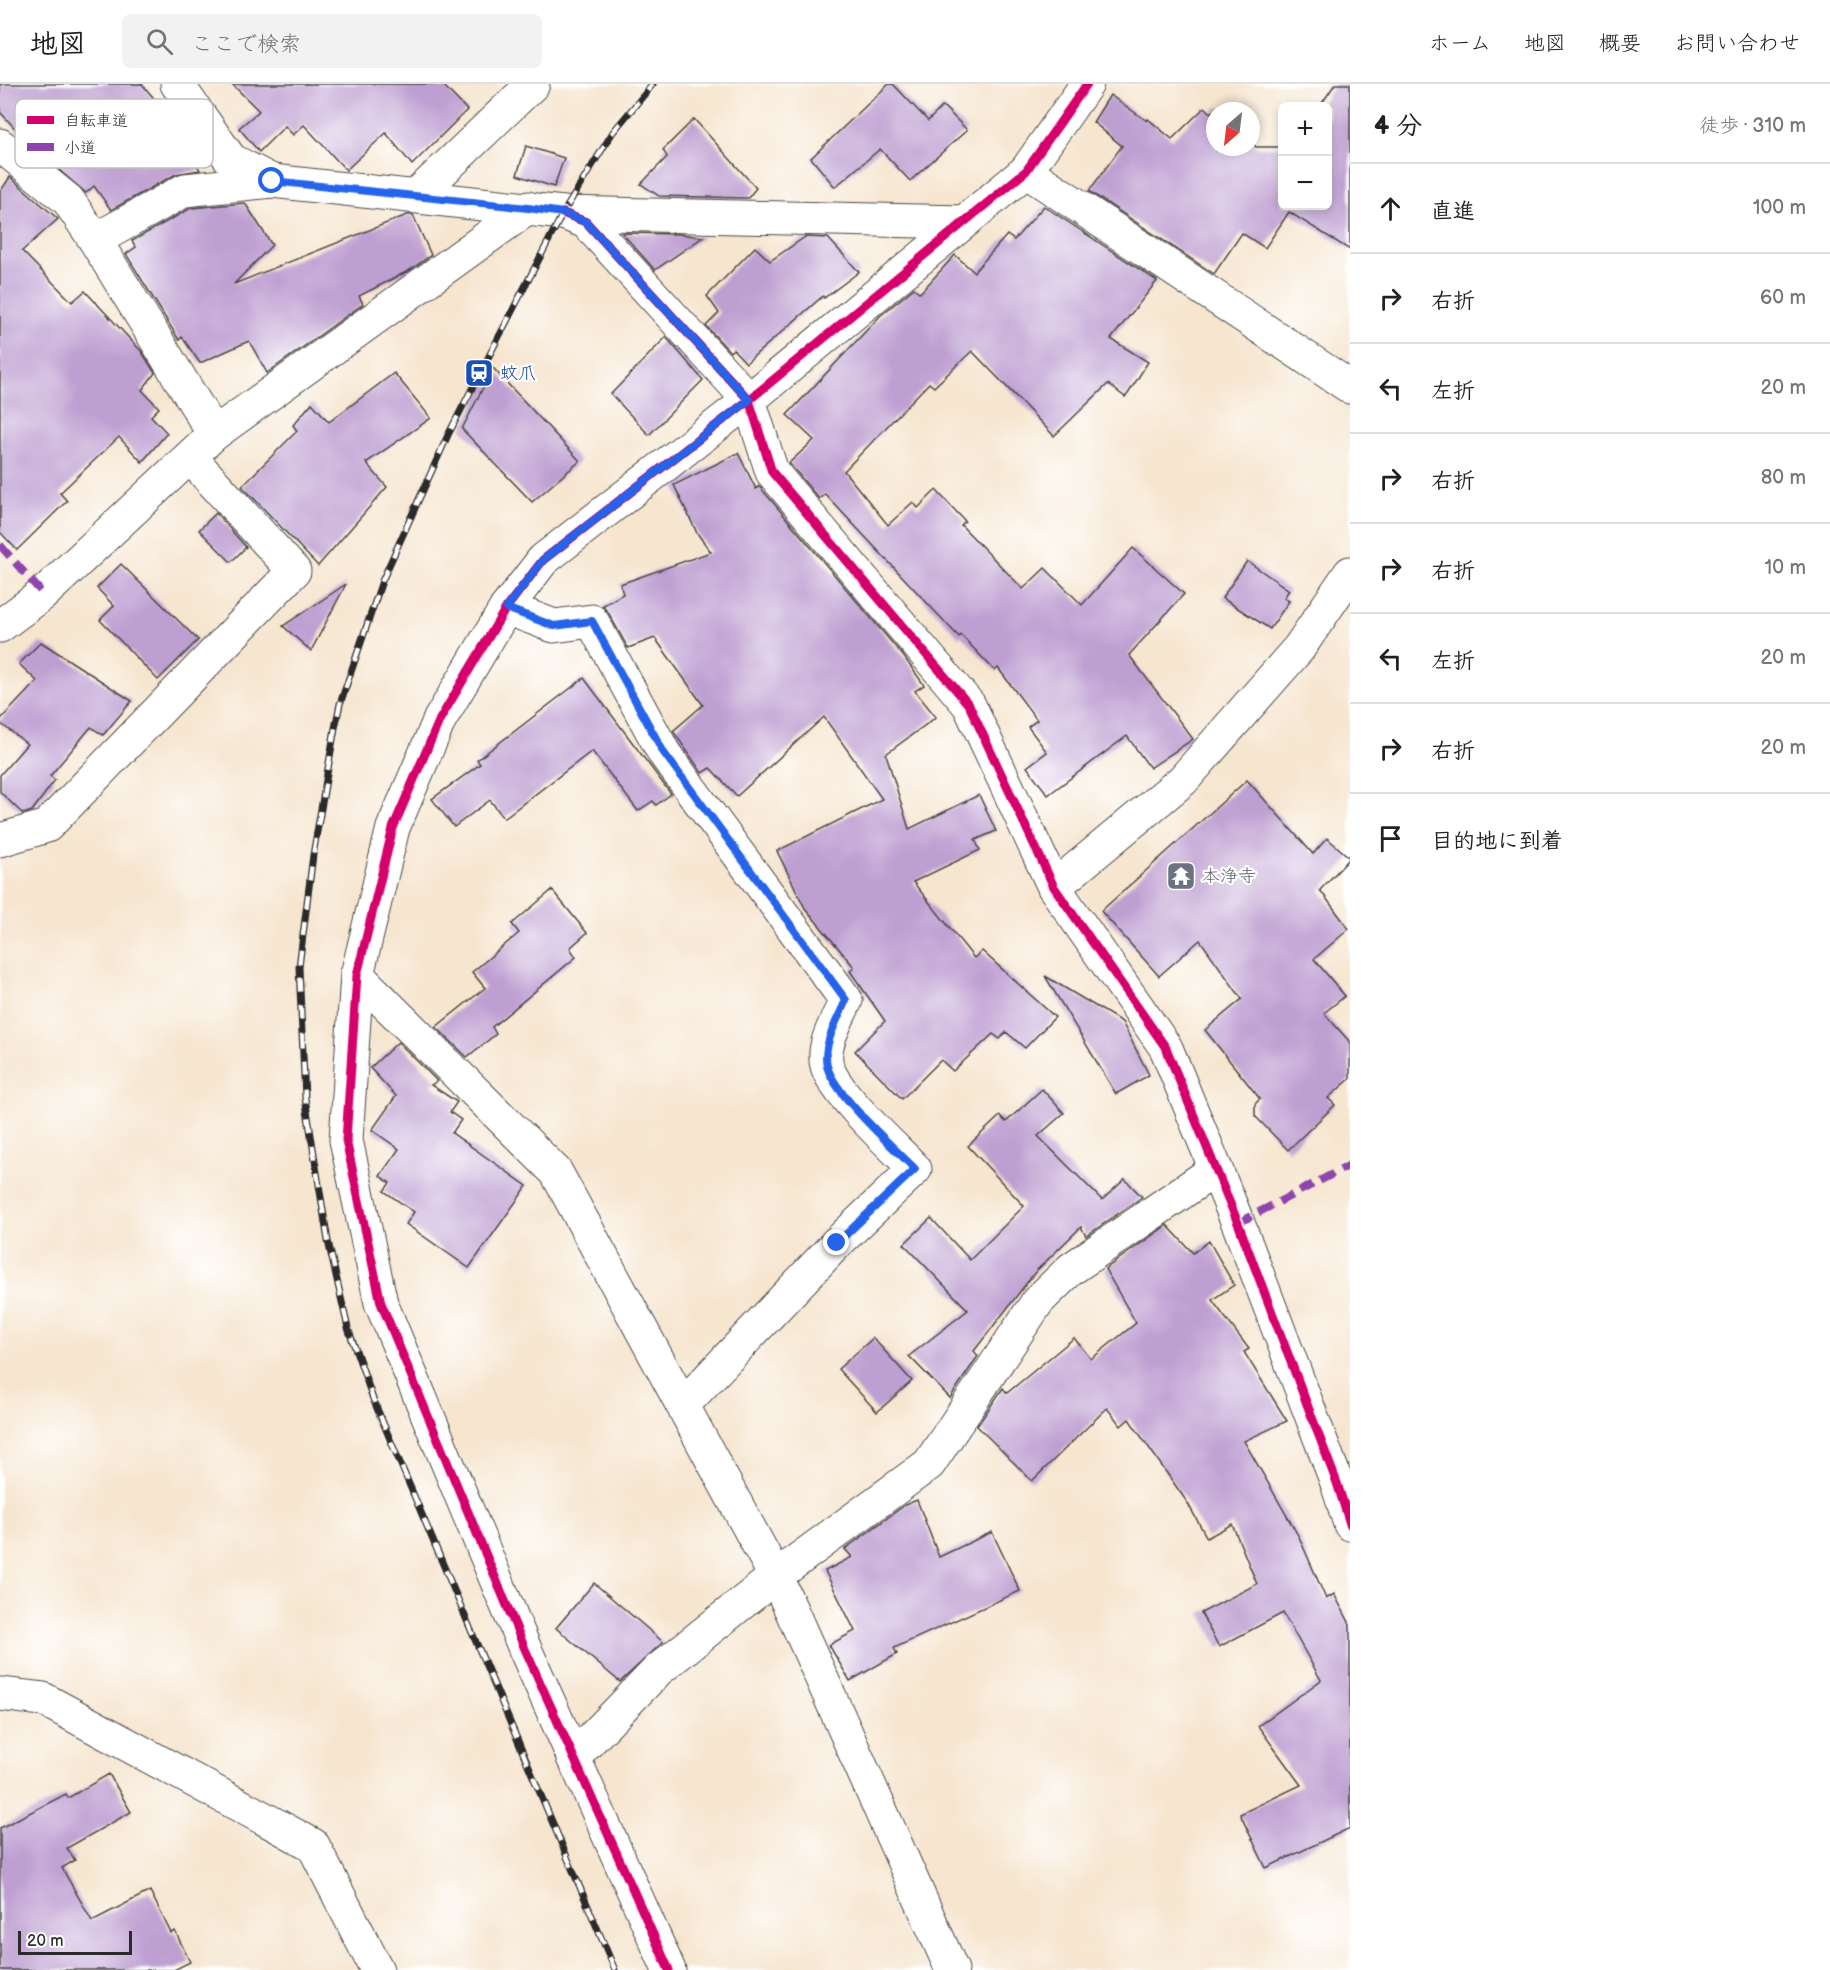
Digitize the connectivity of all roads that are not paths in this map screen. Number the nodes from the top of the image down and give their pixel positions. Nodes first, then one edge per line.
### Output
1 (177, 84) edge
2 (533, 84) edge
3 (1087, 84) edge
4 (188, 99) edge
5 (213, 135) edge
6 (0, 146) edge
7 (15, 158) edge
8 (28, 168) edge
9 (1026, 171) junction
10 (272, 181) junction
11 (416, 196) junction
12 (528, 208) junction
13 (563, 213) junction
14 (964, 222) junction
15 (95, 240) junction
16 (1350, 387) edge
17 (749, 400) junction
18 (214, 434) junction
19 (190, 457) junction
20 (1350, 573) edge
21 (506, 608) junction
22 (0, 626) edge
23 (0, 840) edge
24 (1054, 888) junction
25 (357, 975) junction
26 (1216, 1169) junction
27 (683, 1405) junction
28 (1350, 1524) edge
29 (776, 1576) junction
30 (0, 1694) edge
31 (573, 1758) junction
32 (377, 1970) edge
33 (669, 1970) edge
34 (952, 1970) edge

1 - 4 street
2 - 11 street
3 - 9 street
5 - 10 street
6 - 7 street
8 - 15 street
9 - 14 street
9 - 16 street
10 - 11 street
10 - 15 street
11 - 12 street
12 - 13 street
12 - 18 street
13 - 14 street
13 - 17 street
14 - 17 street
15 - 18 street
17 - 21 street
17 - 24 street
18 - 19 street
19 - 22 street
19 - 23 street
20 - 24 street
21 - 25 street
21 - 27 street
24 - 26 street
25 - 27 street
25 - 31 street
26 - 28 street
26 - 29 street
27 - 29 street
29 - 31 street
29 - 34 street
30 - 32 street
31 - 33 street

